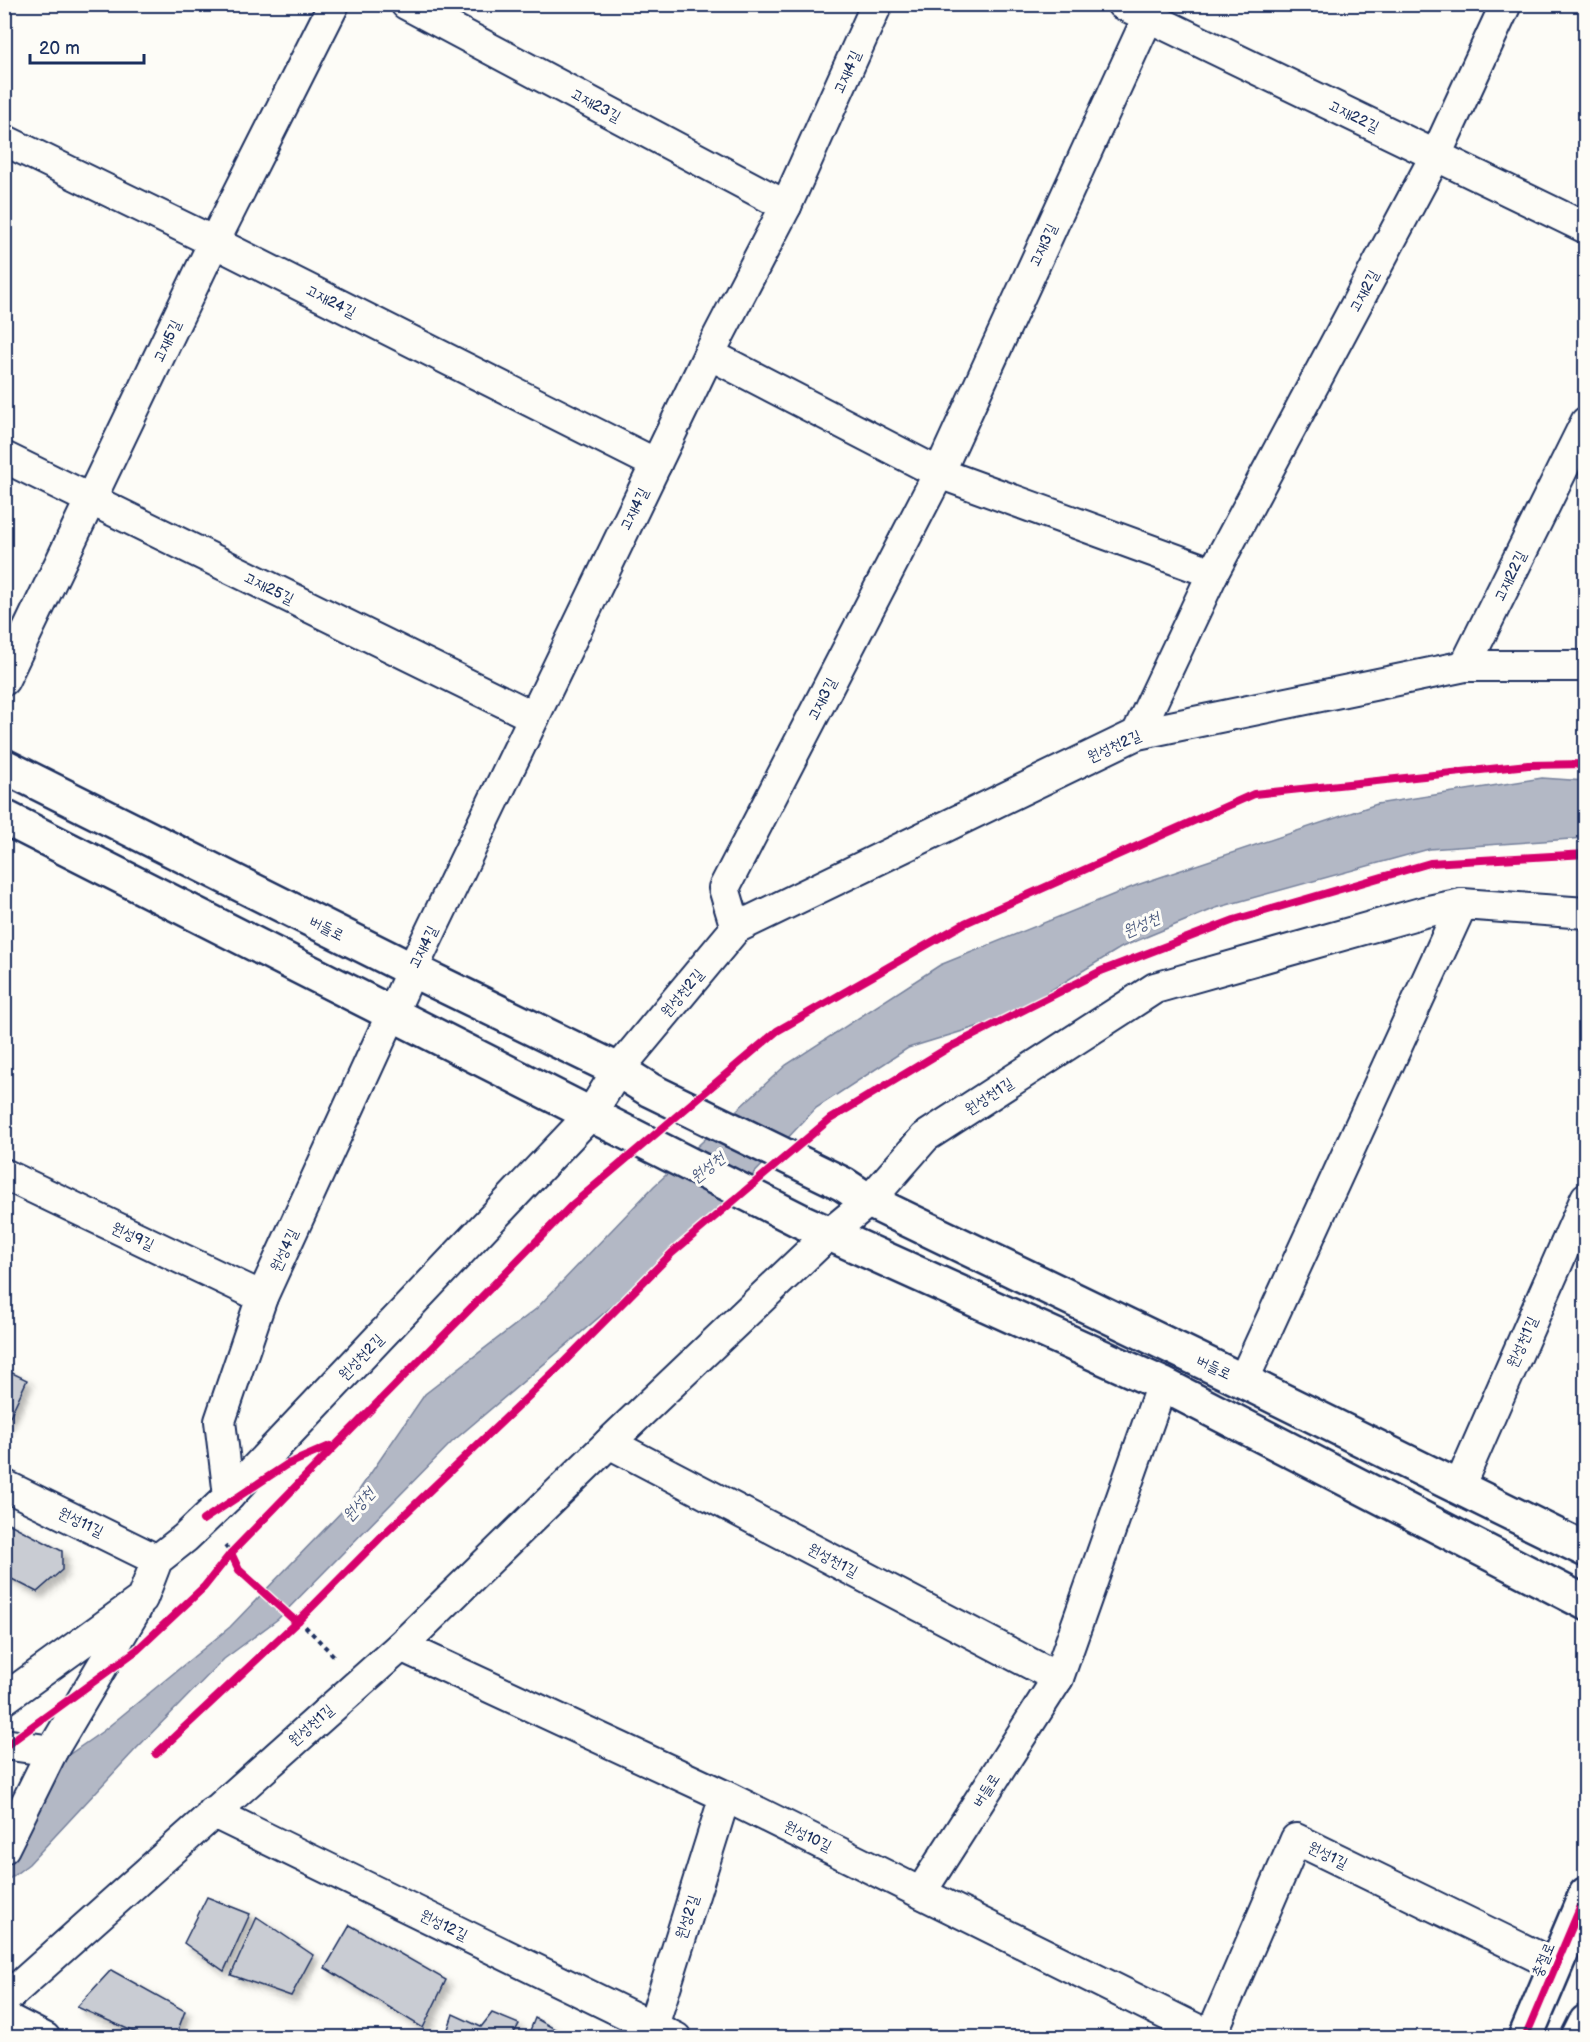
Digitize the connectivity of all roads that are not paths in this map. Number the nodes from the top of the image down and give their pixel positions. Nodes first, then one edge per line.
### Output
1 (334, 4) edge
2 (406, 4) edge
3 (878, 4) edge
4 (1506, 4) edge
5 (1135, 11) edge
6 (4, 140) edge
7 (1436, 155) junction
8 (786, 206) junction
9 (1586, 228) edge
10 (214, 242) junction
11 (709, 354) junction
12 (1586, 422) edge
13 (4, 457) edge
14 (656, 464) junction
15 (939, 473) junction
16 (91, 500) junction
17 (1213, 573) junction
18 (1466, 666) junction
19 (1586, 666) edge
20 (4, 680) edge
21 (534, 717) junction
22 (1137, 734) junction
23 (4, 766) edge
24 (4, 817) edge
25 (1462, 904) junction
26 (1586, 913) edge
27 (736, 928) junction
28 (412, 970) junction
29 (392, 1015) junction
30 (618, 1070) junction
31 (600, 1119) junction
32 (4, 1174) edge
33 (856, 1192) junction
34 (1586, 1198) edge
35 (816, 1227) junction
36 (262, 1297) junction
37 (1244, 1381) junction
38 (1162, 1384) junction
39 (609, 1443) junction
40 (4, 1485) edge
41 (1459, 1487) junction
42 (229, 1496) junction
43 (1586, 1550) edge
44 (157, 1560) junction
45 (142, 1599) junction
46 (1586, 1604) edge
47 (401, 1646) junction
48 (1058, 1678) junction
49 (4, 1699) edge
50 (4, 1744) edge
51 (52, 1751) junction
52 (725, 1796) junction
53 (212, 1812) junction
54 (4, 1848) edge
55 (921, 1892) junction
56 (1586, 1894) edge
57 (1556, 1965) junction
58 (4, 2000) edge
59 (4, 2017) edge
60 (1586, 2022) edge
61 (659, 2034) edge
62 (45, 2037) edge
63 (1210, 2037) edge
64 (1524, 2037) edge
65 (1578, 2037) edge

1 - 10 street, 고재5길
2 - 8 street, 고재23길
3 - 8 street, 고재4길
4 - 7 street, 고재2길
5 - 7 street, 고재22길
5 - 15 street, 고재3길
6 - 10 street, 고재24길
7 - 9 street, 고재22길
7 - 17 street, 고재2길
8 - 11 street, 고재4길
10 - 14 street, 고재24길
10 - 16 street, 고재5길
11 - 14 street, 고재4길
11 - 15 street
12 - 18 street, 고재22길
13 - 16 street, 고재25길
14 - 21 street, 고재4길
15 - 17 street
15 - 27 street, 고재3길
16 - 20 street, 고재5길
16 - 21 street, 고재25길
17 - 22 street, 고재2길
18 - 19 street, 원성천2길
18 - 22 street, 원성천2길
21 - 28 street, 고재4길
22 - 27 street, 원성천2길
23 - 28 street, 버들로
24 - 29 street
25 - 26 street, 원성천1길
25 - 33 street, 원성천1길
25 - 37 street
27 - 30 street, 원성천2길
28 - 29 street, 고재4길
28 - 30 street, 버들로
29 - 31 street
29 - 36 street, 원성4길
30 - 31 street, 원성천2길
30 - 33 street, 버들로
31 - 35 street
31 - 42 street, 원성천2길
32 - 36 street, 원성9길
33 - 35 street, 원성천1길
33 - 37 street, 버들로
34 - 41 street, 원성천1길
35 - 38 street
35 - 39 street, 원성천1길
36 - 42 street, 원성4길
37 - 41 street, 버들로
38 - 46 street
38 - 48 street, 버들로
39 - 47 street, 원성천1길
39 - 48 street, 원성천1길
40 - 44 street, 원성11길
41 - 43 street, 버들로
42 - 44 street, 원성천2길
44 - 45 street
45 - 49 street
45 - 51 street
47 - 52 street, 원성10길
47 - 53 street, 원성천1길
48 - 55 street, 버들로
50 - 51 street
51 - 54 street
52 - 55 street, 원성10길
52 - 61 street, 원성2길
53 - 58 street, 원성천1길
53 - 61 street, 원성12길
55 - 63 street, 원성10길
56 - 57 street, 충절로
57 - 63 street, 원성1길
57 - 64 street, 충절로
59 - 62 street
60 - 65 street

